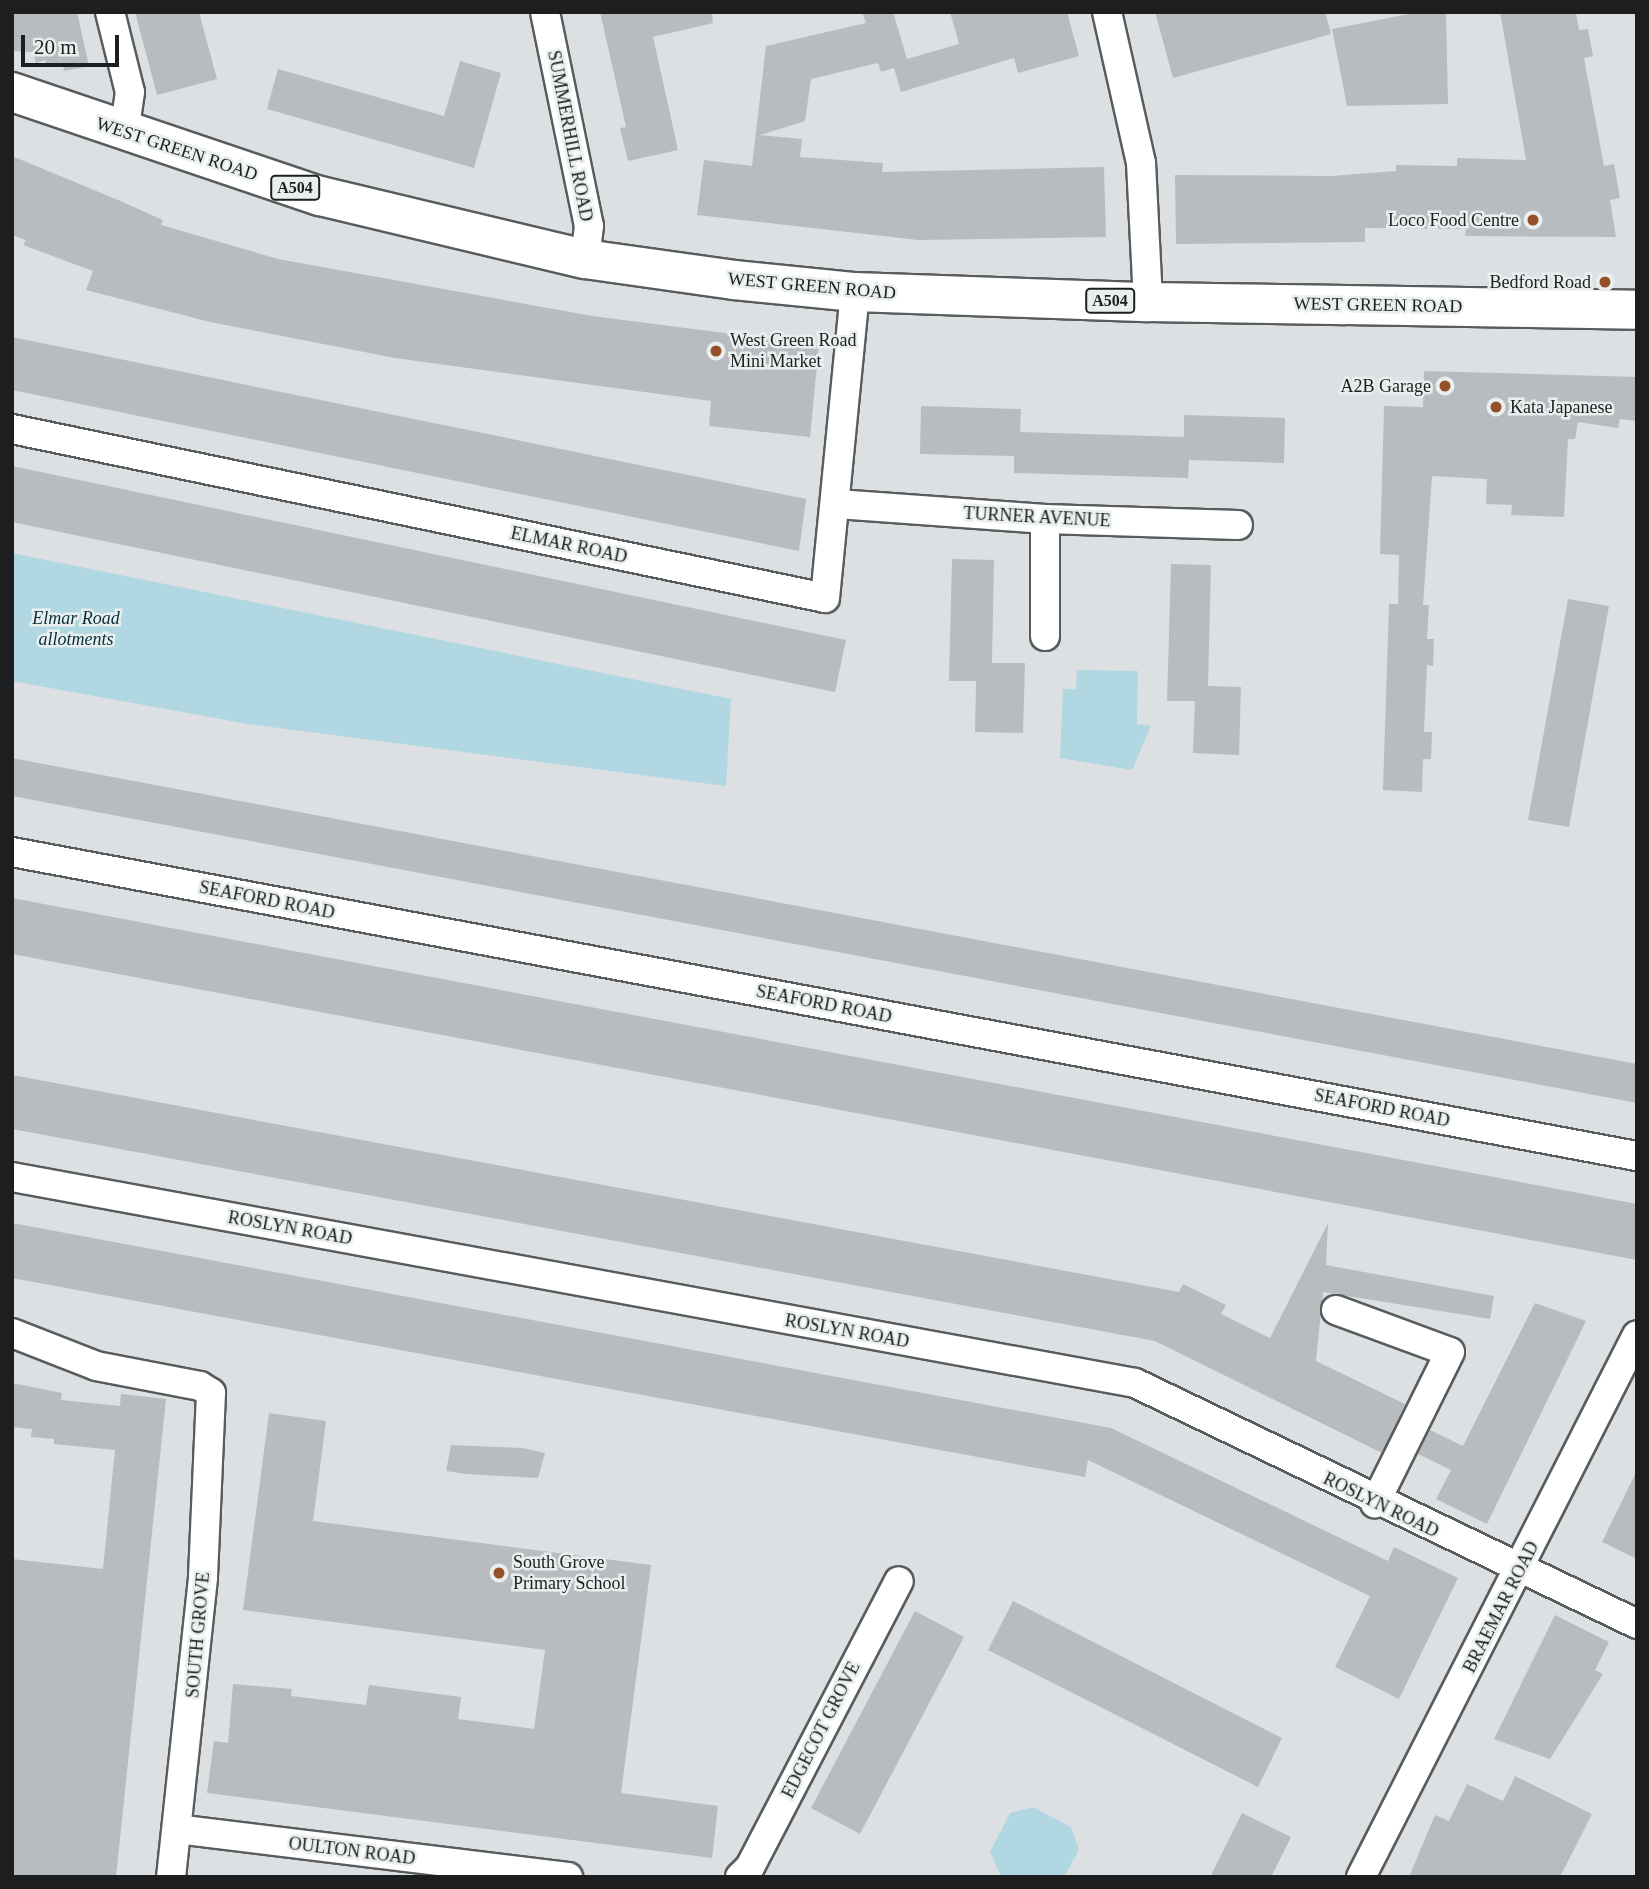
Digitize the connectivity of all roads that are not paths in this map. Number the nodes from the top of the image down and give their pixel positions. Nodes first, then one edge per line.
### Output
1 (110, 12) edge
2 (545, 12) edge
3 (1107, 12) edge
4 (12, 92) edge
5 (124, 133) junction
6 (585, 259) junction
7 (855, 292) junction
8 (1148, 302) junction
9 (1637, 310) edge
10 (12, 429) edge
11 (837, 504) junction
12 (1045, 519) junction
13 (1238, 525) dead end
14 (1045, 636) dead end
15 (12, 852) edge
16 (1637, 1156) edge
17 (12, 1177) edge
18 (1336, 1310) dead end
19 (12, 1333) edge
20 (1637, 1335) edge
21 (1375, 1503) junction
22 (1521, 1570) junction
23 (899, 1581) dead end
24 (1637, 1624) edge
25 (177, 1829) junction
26 (486, 1872) edge
27 (171, 1877) edge
28 (568, 1877) edge
29 (740, 1877) edge
30 (1361, 1877) edge

1 - 5 street
2 - 6 street, SUMMERHILL ROAD
3 - 8 street
4 - 5 main road, WEST GREEN ROAD / A504
5 - 6 main road, WEST GREEN ROAD / A504
6 - 7 main road, WEST GREEN ROAD / A504
7 - 8 main road, WEST GREEN ROAD / A504
7 - 11 street, ELMAR ROAD
8 - 9 main road, WEST GREEN ROAD / A504
10 - 11 street, ELMAR ROAD
11 - 12 street, TURNER AVENUE
12 - 13 street, TURNER AVENUE
12 - 14 street
15 - 16 street, SEAFORD ROAD
17 - 21 street, ROSLYN ROAD
18 - 21 street
19 - 25 street, SOUTH GROVE
20 - 22 street, BRAEMAR ROAD
21 - 22 street, ROSLYN ROAD
22 - 24 street, ROSLYN ROAD
22 - 30 street, BRAEMAR ROAD
23 - 29 street, EDGECOT GROVE
25 - 26 street, OULTON ROAD
25 - 27 street, SOUTH GROVE
26 - 28 street, OULTON ROAD

